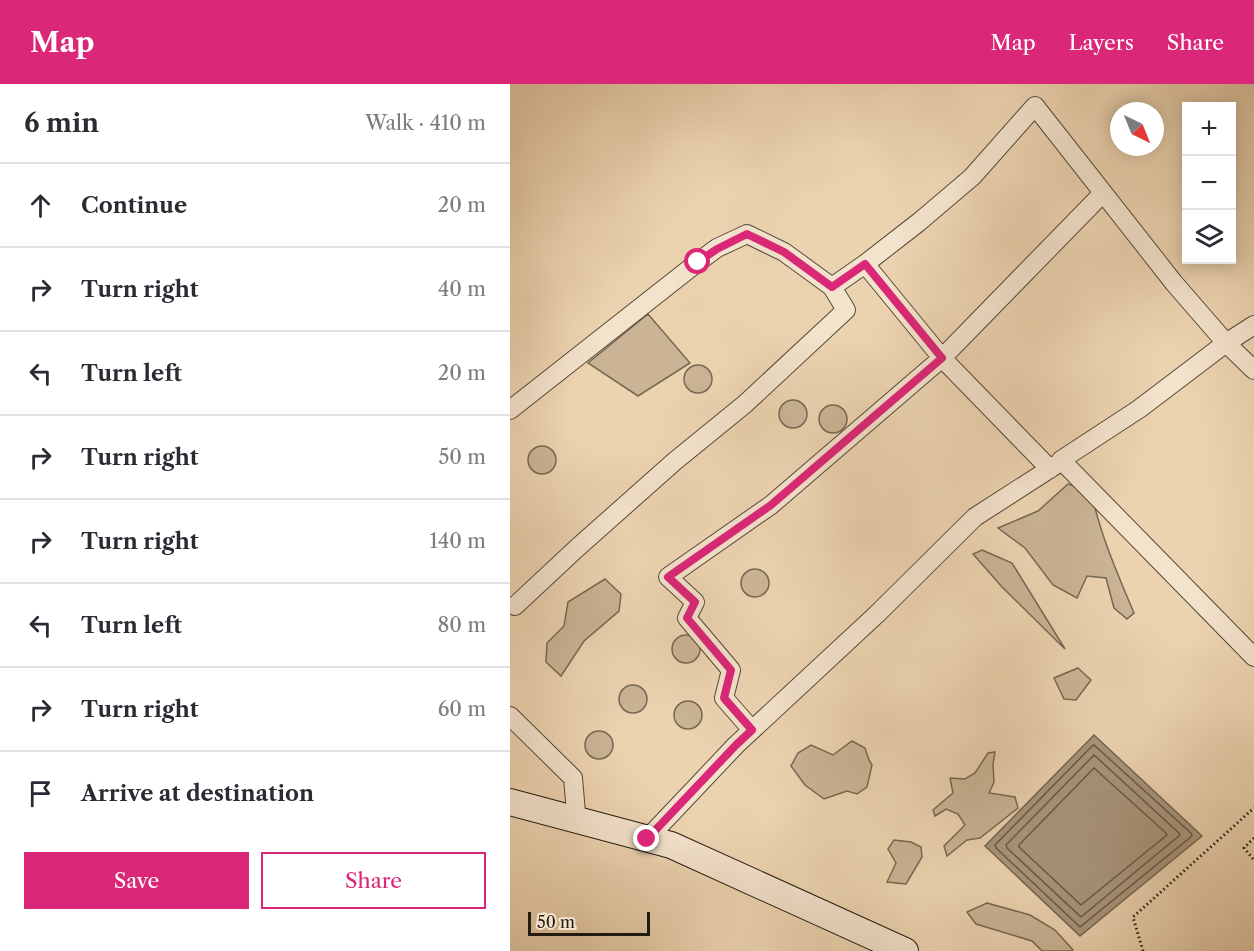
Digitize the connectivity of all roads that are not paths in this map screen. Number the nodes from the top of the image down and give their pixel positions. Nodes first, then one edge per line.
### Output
1 (1103, 193) junction
2 (865, 264) junction
3 (832, 287) junction
4 (1254, 326) edge
5 (1226, 343) junction
6 (942, 358) junction
7 (1254, 370) edge
8 (510, 410) edge
9 (1056, 465) junction
10 (515, 606) dead end
11 (1254, 657) edge
12 (510, 716) edge
13 (752, 730) junction
14 (512, 805) edge
15 (576, 813) dead end
16 (647, 839) junction
17 (873, 945) edge
18 (905, 951) edge

1 - 2 street
1 - 5 street
1 - 6 street
2 - 3 street
2 - 6 street
3 - 8 street
3 - 10 street
4 - 5 street
5 - 7 street
5 - 9 street
6 - 9 street
6 - 13 street
9 - 11 street
9 - 13 street
12 - 15 street
13 - 16 street
14 - 16 street
16 - 17 street
17 - 18 street

